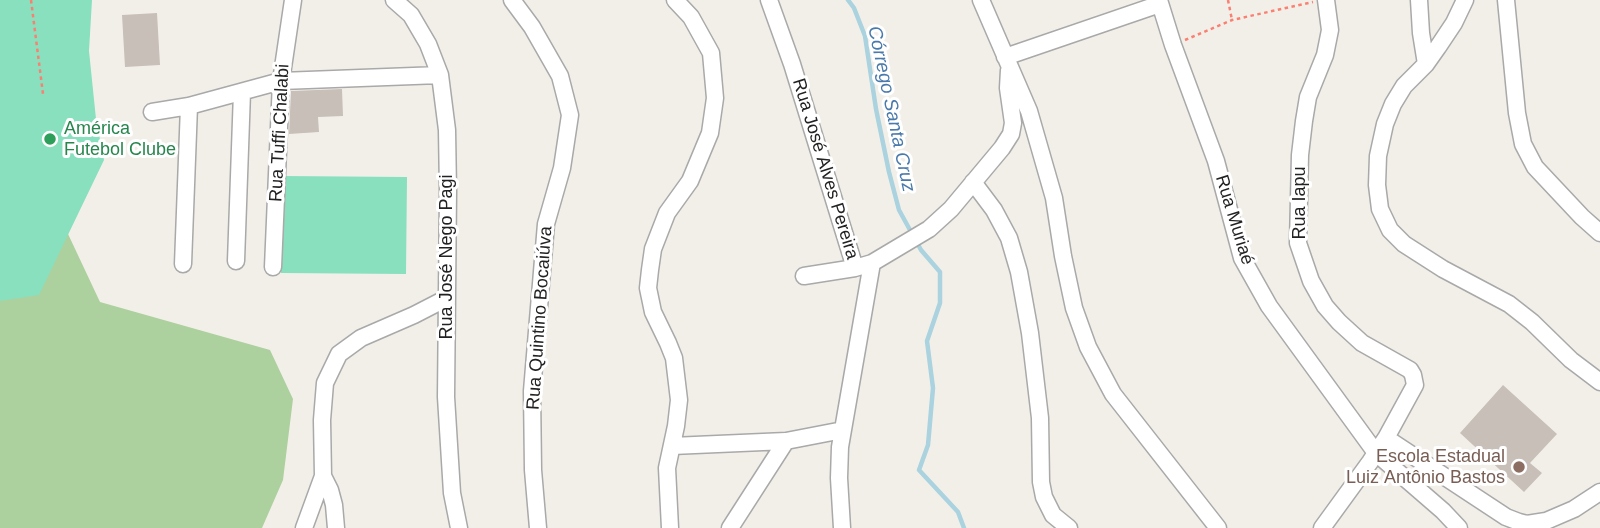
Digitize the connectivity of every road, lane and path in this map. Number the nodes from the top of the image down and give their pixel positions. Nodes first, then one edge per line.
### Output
1 (31, 0) edge
2 (292, 0) edge
3 (394, 0) edge
4 (512, 0) edge
5 (675, 0) edge
6 (769, 0) edge
7 (981, 0) edge
8 (1228, 0) edge
9 (1324, 0) edge
10 (1419, 0) edge
11 (1465, 0) edge
12 (1506, 0) edge
13 (1160, 2) edge
14 (1232, 20) junction
15 (1172, 45) junction
16 (1007, 60) junction
17 (1426, 64) junction
18 (440, 75) junction
19 (281, 81) junction
20 (242, 92) junction
21 (43, 94) dead end
22 (189, 106) junction
23 (152, 112) dead end
24 (973, 182) junction
25 (1600, 233) edge
26 (236, 261) dead end
27 (872, 263) junction
28 (183, 264) dead end
29 (274, 267) dead end
30 (855, 268) junction
31 (804, 276) dead end
32 (447, 298) junction
33 (1600, 383) edge
34 (843, 430) junction
35 (1386, 438) junction
36 (786, 441) junction
37 (672, 446) junction
38 (1376, 453) junction
39 (323, 476) junction
40 (1600, 492) edge
41 (304, 528) edge
42 (336, 528) edge
43 (460, 528) edge
44 (538, 528) edge
45 (670, 528) edge
46 (730, 528) edge
47 (842, 528) edge
48 (1069, 528) edge
49 (1218, 528) edge
50 (1322, 528) edge
51 (1459, 528) edge

1 - 21 path
2 - 19 street, Rua Tuffi Chalabi
3 - 18 street, Rua José Nego Pagi
4 - 44 street, Rua Quintino Bocaiúva
5 - 37 street
6 - 30 street, Rua José Alves Pereira
7 - 16 street
8 - 14 path
9 - 14 path
9 - 35 street, Rua Iapu
10 - 17 street
11 - 17 street
12 - 25 street
13 - 15 street, Rua Muriaé
13 - 16 street
14 - 15 path
15 - 38 street, Rua Muriaé
16 - 24 street
16 - 49 street
17 - 33 street
18 - 19 street
18 - 32 street, Rua José Nego Pagi
19 - 20 street
19 - 29 street, Rua Tuffi Chalabi
20 - 22 street
20 - 26 street
22 - 23 street
22 - 28 street
24 - 27 street
24 - 48 street
27 - 30 street, Rua José Alves Pereira
27 - 34 street, Rua José Alves Pereira
30 - 31 street
32 - 39 street
32 - 43 street, Rua José Nego Pagi
34 - 36 street
34 - 47 street, Rua José Alves Pereira
35 - 38 street
35 - 40 street
36 - 37 street
36 - 46 street
37 - 45 street
38 - 50 street
38 - 51 street, Rua Muriaé
39 - 41 street
39 - 42 street

